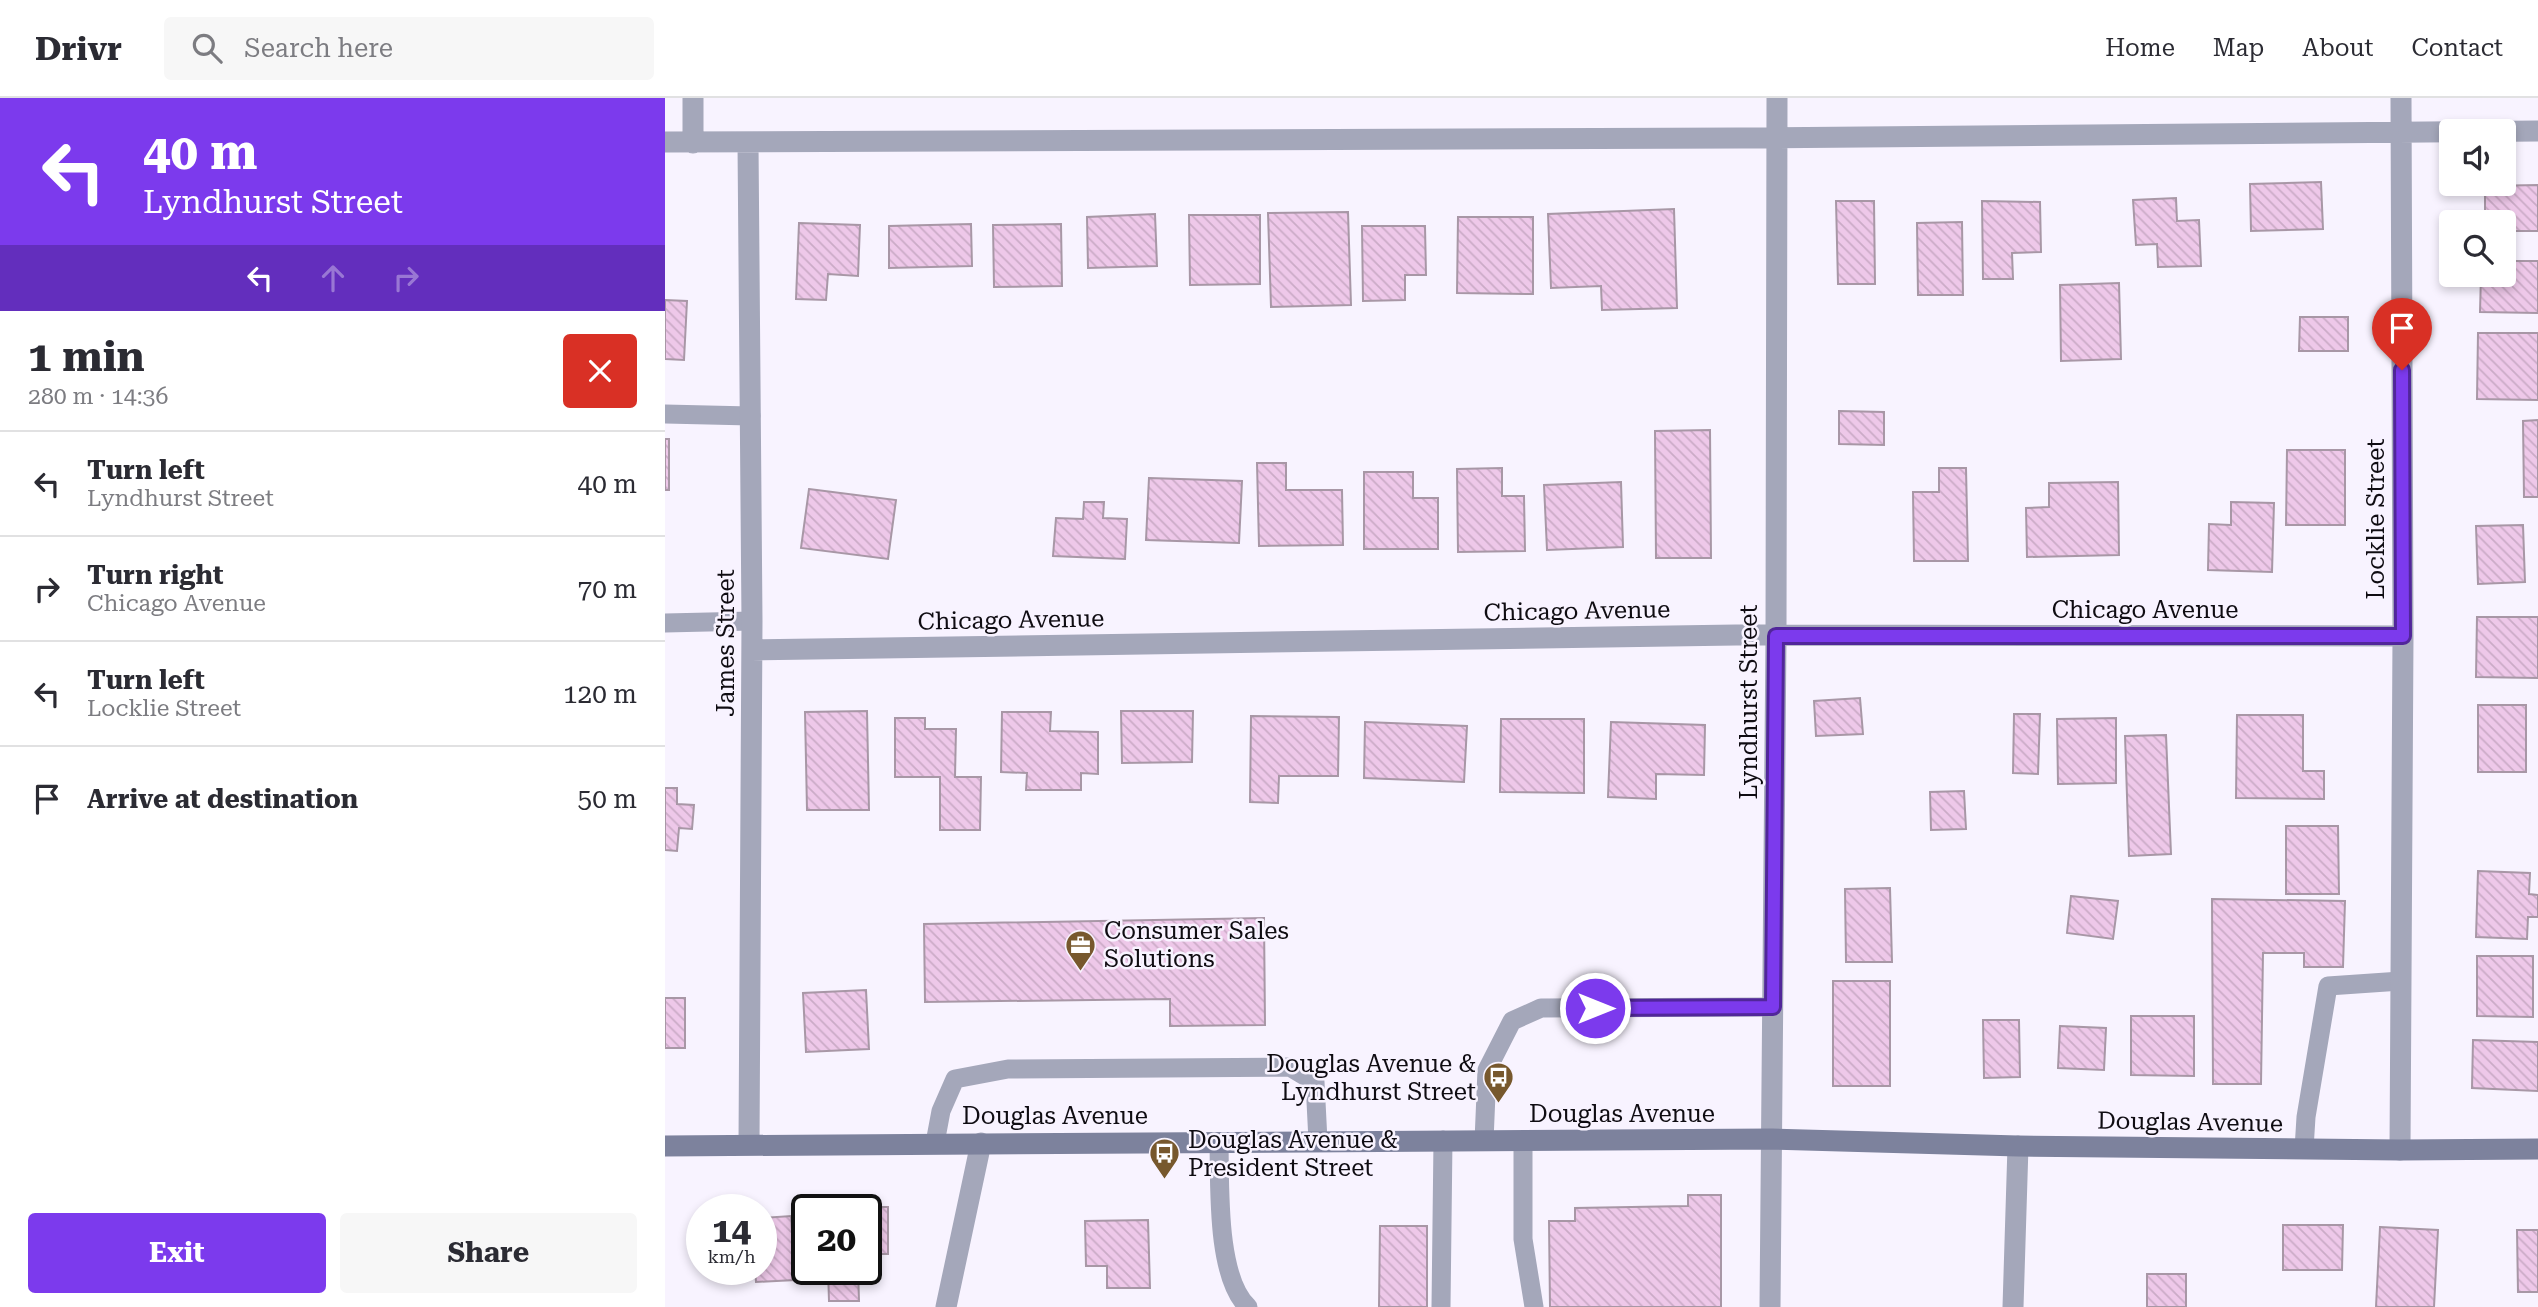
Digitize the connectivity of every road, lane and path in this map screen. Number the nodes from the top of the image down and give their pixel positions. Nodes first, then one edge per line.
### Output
1 (693, 98) edge
2 (1777, 98) edge
3 (2401, 98) edge
4 (2400, 131) junction
5 (2538, 131) edge
6 (1777, 138) junction
7 (665, 142) edge
8 (693, 143) junction
9 (748, 143) junction
10 (665, 414) edge
11 (751, 416) junction
12 (753, 621) junction
13 (665, 623) edge
14 (1776, 636) junction
15 (2403, 636) junction
16 (753, 650) junction
17 (2401, 981) junction
18 (1773, 1007) junction
19 (1772, 1139) junction
20 (1443, 1140) junction
21 (1318, 1141) junction
22 (1484, 1141) junction
23 (1523, 1141) junction
24 (1219, 1142) junction
25 (935, 1143) junction
26 (981, 1143) junction
27 (749, 1144) junction
28 (665, 1146) edge
29 (2018, 1146) junction
30 (2304, 1149) junction
31 (2538, 1149) edge
32 (2400, 1150) junction
33 (946, 1307) edge
34 (1248, 1307) edge
35 (1441, 1307) edge
36 (1534, 1307) edge
37 (1770, 1307) edge
38 (2013, 1307) edge

1 - 8 street
2 - 6 street, Lyndhurst Street
3 - 4 street, Locklie Street
4 - 5 street
4 - 6 street
4 - 15 street, Locklie Street
6 - 9 street
6 - 14 street, Lyndhurst Street
7 - 8 street
8 - 9 street
9 - 11 street, James Street
10 - 11 lane
11 - 12 street, James Street
12 - 13 lane
12 - 16 street, James Street
14 - 15 street, Chicago Avenue
14 - 16 street, Chicago Avenue
14 - 18 street, Lyndhurst Street
15 - 17 street, Locklie Street
16 - 27 street, James Street
17 - 30 lane
17 - 32 street, Locklie Street
18 - 19 street, Lyndhurst Street
18 - 22 lane
19 - 23 street, Douglas Avenue
19 - 29 street, Douglas Avenue
19 - 37 street, Lyndhurst Street
20 - 21 street, Douglas Avenue
20 - 22 street, Douglas Avenue
20 - 35 lane
21 - 24 street, Douglas Avenue
21 - 25 lane
22 - 23 street, Douglas Avenue
23 - 36 lane
24 - 26 street, Douglas Avenue
24 - 34 lane
25 - 26 street, Douglas Avenue
25 - 27 street, Douglas Avenue
26 - 33 street
27 - 28 street, Douglas Avenue
29 - 30 street, Douglas Avenue
29 - 38 street
30 - 32 street, Douglas Avenue
31 - 32 street, Douglas Avenue

